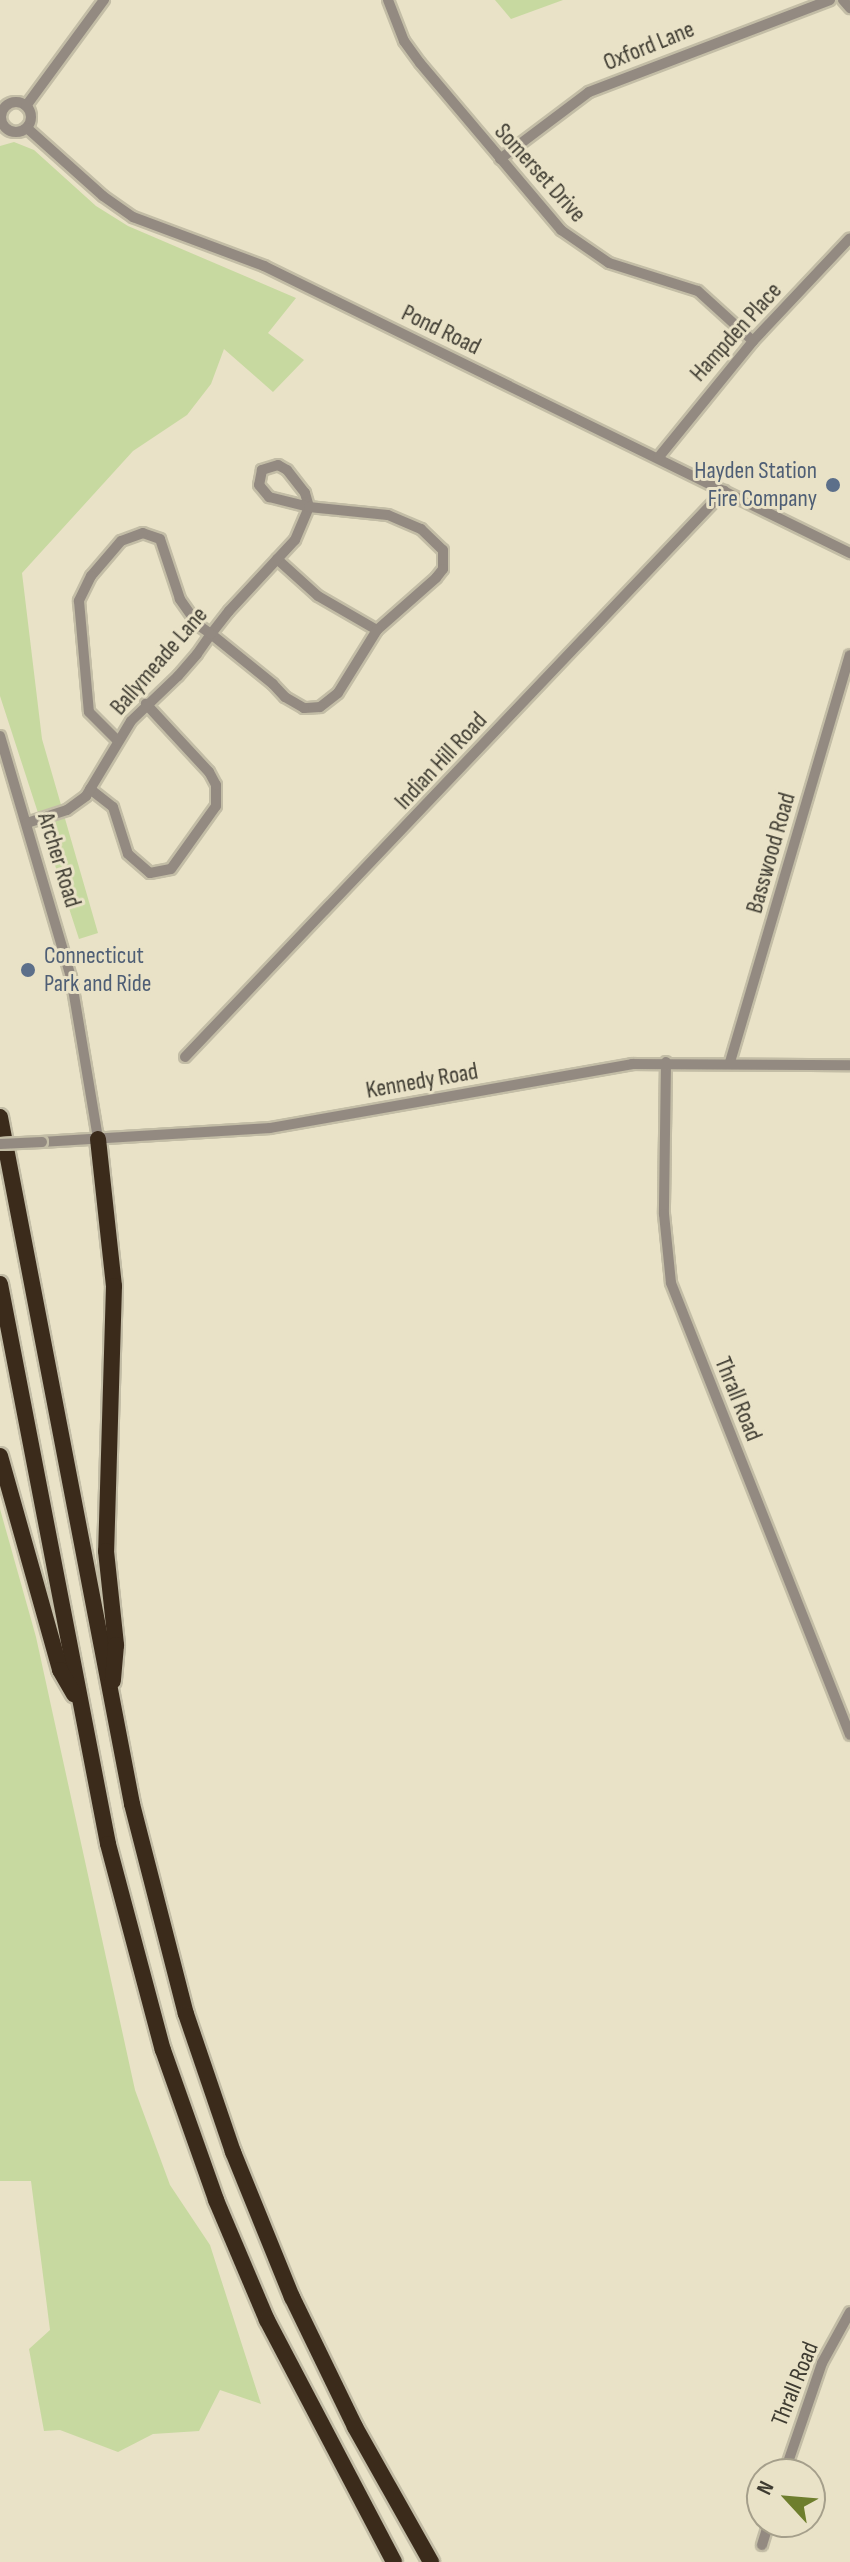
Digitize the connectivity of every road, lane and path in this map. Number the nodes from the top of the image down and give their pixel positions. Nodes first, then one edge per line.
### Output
1 (104, 0) edge
2 (388, 0) edge
3 (830, 0) edge
4 (843, 0) edge
5 (850, 8) edge
6 (26, 106) junction
7 (27, 128) junction
8 (2, 130) edge
9 (500, 159) junction
10 (850, 238) edge
11 (753, 341) junction
12 (658, 458) junction
13 (724, 491) junction
14 (309, 507) junction
15 (850, 553) edge
16 (277, 559) junction
17 (377, 630) junction
18 (211, 634) junction
19 (850, 655) edge
20 (146, 704) junction
21 (0, 736) edge
22 (118, 741) junction
23 (90, 789) junction
24 (27, 823) junction
25 (185, 1057) dead end
26 (666, 1062) junction
27 (730, 1062) junction
28 (850, 1065) edge
29 (0, 1117) edge
30 (98, 1139) junction
31 (0, 1144) edge
32 (0, 1284) edge
33 (0, 1456) edge
34 (110, 1694) junction
35 (79, 1700) junction
36 (850, 1735) edge
37 (850, 2312) edge
38 (789, 2458) edge
39 (764, 2538) edge
40 (762, 2545) dead end
41 (394, 2562) edge
42 (431, 2562) edge

1 - 6 street
2 - 9 street, Somerset Drive
3 - 9 street, Oxford Lane
4 - 5 street
6 - 7 street
6 - 8 street
7 - 8 street
7 - 12 street, Pond Road
9 - 11 street, Somerset Drive
10 - 11 street, Hampden Place
11 - 12 street, Hampden Place
12 - 13 street, Pond Road
13 - 15 street, Pond Road
13 - 25 street, Indian Hill Road
14 - 14 street
14 - 16 street, Ballymeade Lane
14 - 17 street
16 - 17 street
16 - 18 street, Ballymeade Lane
17 - 18 street
18 - 20 street, Ballymeade Lane
18 - 22 street
19 - 27 street, Basswood Road
20 - 22 street, Ballymeade Lane
20 - 23 street
21 - 24 street, Archer Road
22 - 23 street, Ballymeade Lane
23 - 24 street, Ballymeade Lane
24 - 30 street, Archer Road
26 - 27 street, Kennedy Road
26 - 30 street, Kennedy Road
26 - 36 street, Thrall Road
27 - 28 street, Kennedy Road
29 - 34 highway
30 - 31 street, Kennedy Road, bridge
30 - 34 highway
32 - 35 highway
33 - 35 highway
34 - 42 highway
35 - 41 highway
37 - 38 street, Thrall Road
39 - 40 street

